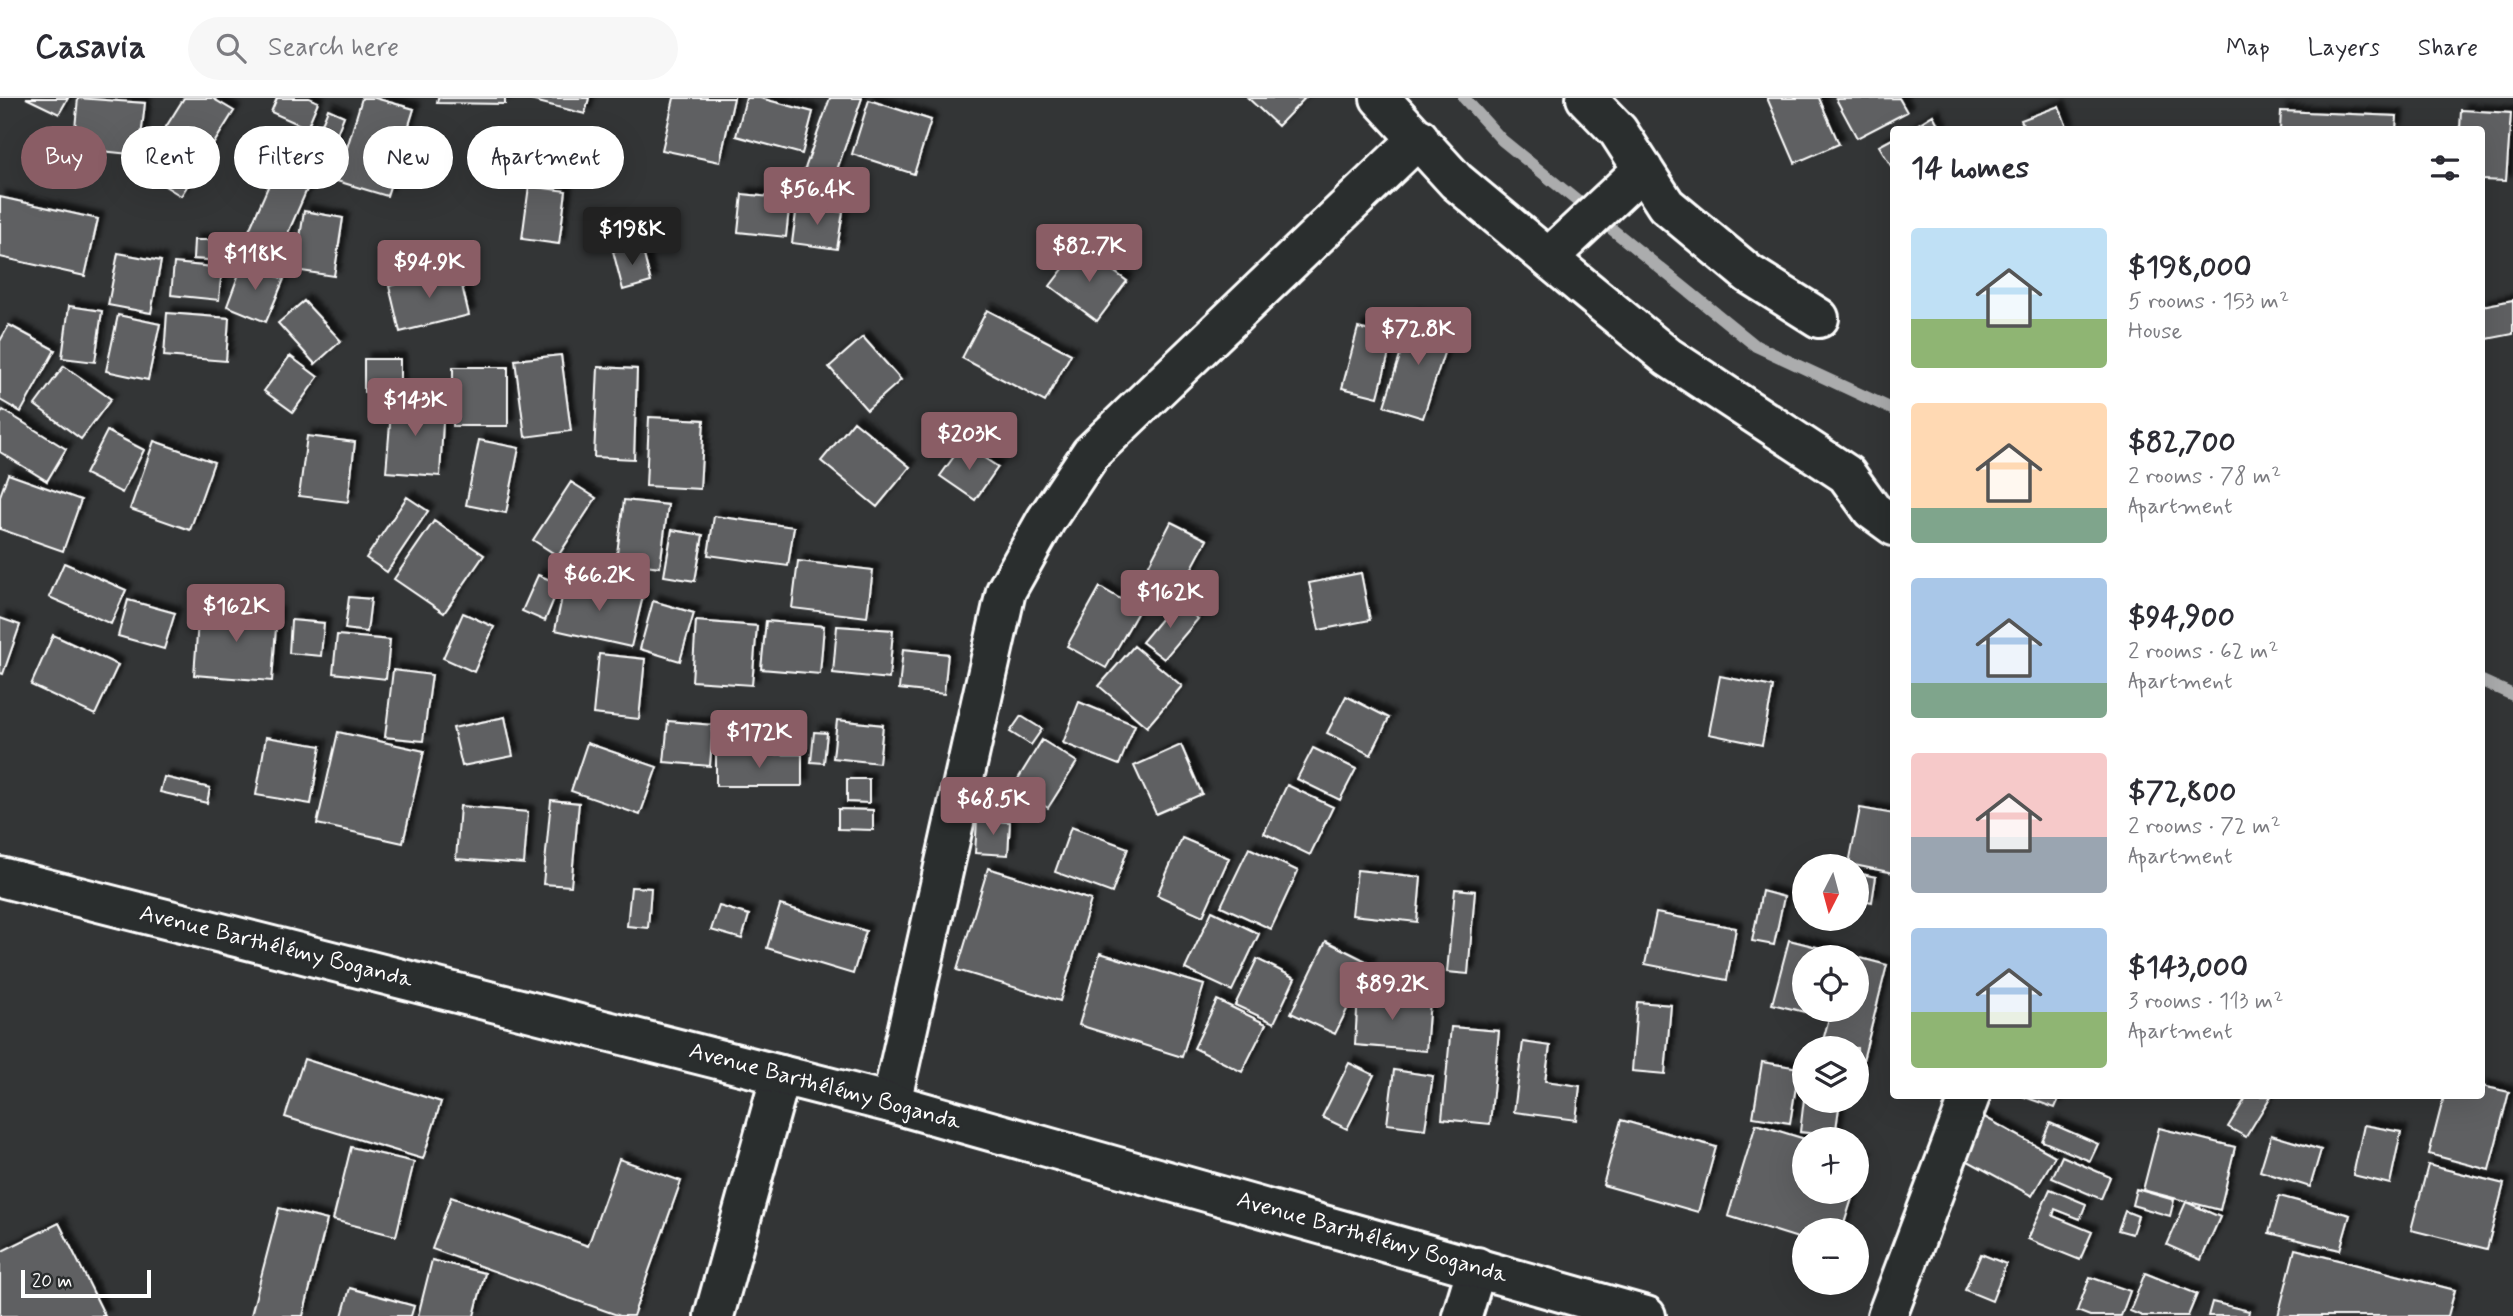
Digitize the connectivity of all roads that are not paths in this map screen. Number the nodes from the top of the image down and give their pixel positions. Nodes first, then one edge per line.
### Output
1 (1380, 98) edge
2 (1586, 98) edge
3 (1419, 138) junction
4 (1643, 169) junction
5 (1548, 258) junction
6 (1819, 318) dead end
7 (1890, 523) edge
8 (0, 877) edge
9 (782, 1075) junction
10 (1969, 1099) edge
11 (891, 1103) junction
12 (1476, 1267) junction
13 (714, 1316) edge
14 (1462, 1316) edge
15 (1646, 1316) edge
16 (1887, 1316) edge

1 - 3 street
2 - 4 street
3 - 5 street
3 - 11 street
4 - 5 street
4 - 6 street
5 - 7 street
8 - 9 street, Avenue Barthélémy Boganda
9 - 11 street, Avenue Barthélémy Boganda
9 - 13 street
10 - 16 street
11 - 12 street, Avenue Barthélémy Boganda
12 - 14 street
12 - 15 street, Avenue Barthélémy Boganda

